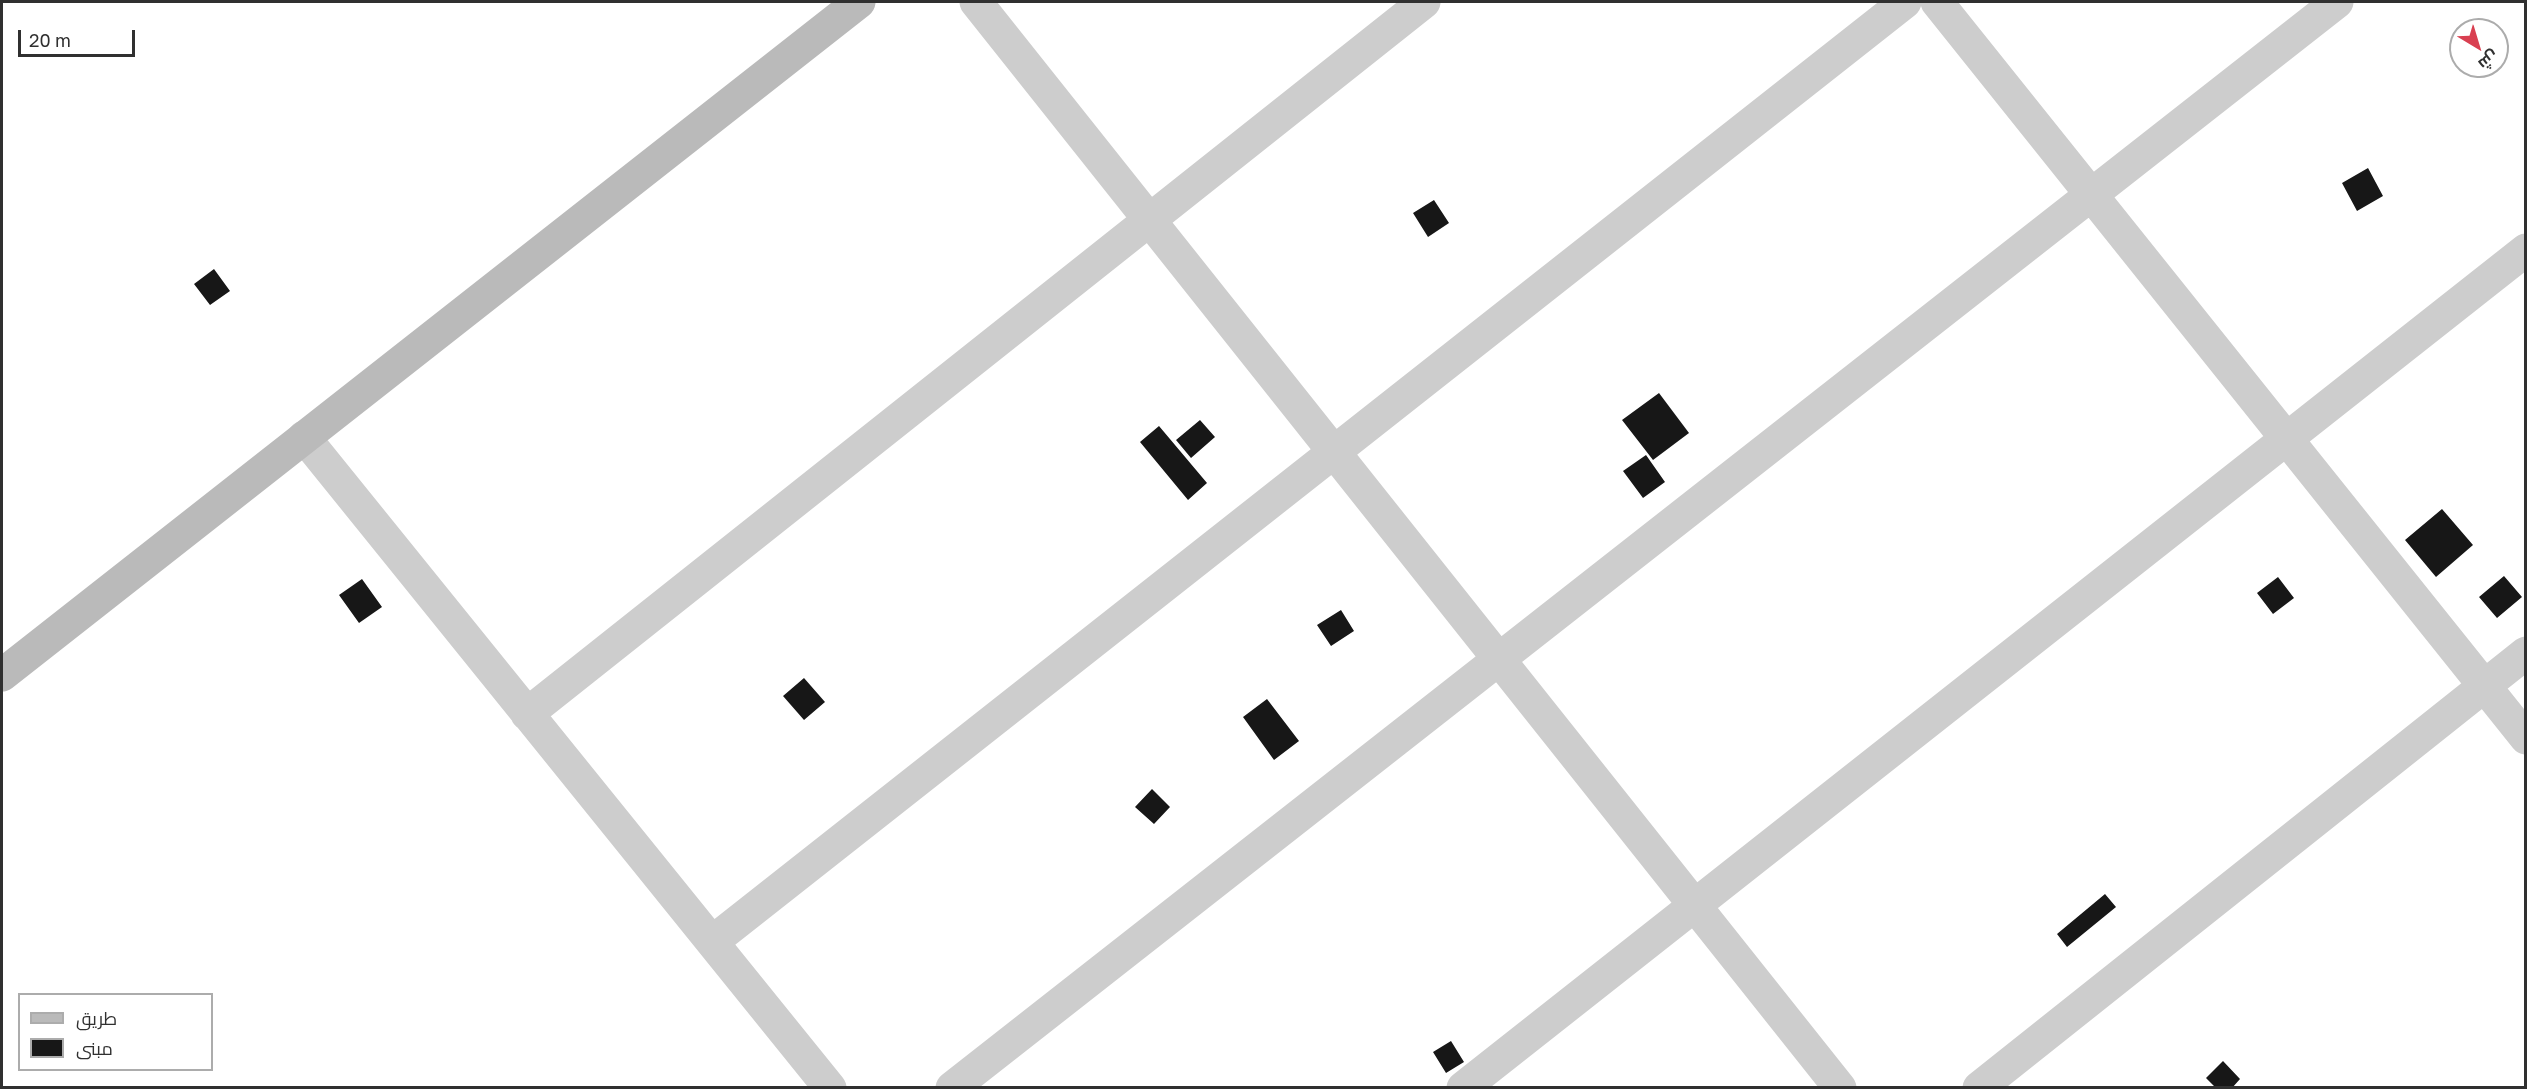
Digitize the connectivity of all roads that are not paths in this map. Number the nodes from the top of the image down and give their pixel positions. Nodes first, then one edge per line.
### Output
1 (859, 2) edge
2 (976, 2) edge
3 (1424, 2) edge
4 (1905, 2) edge
5 (1937, 2) edge
6 (2337, 2) edge
7 (2091, 194) junction
8 (1149, 220) junction
9 (2526, 250) edge
10 (304, 438) junction
11 (2287, 439) junction
12 (1334, 452) junction
13 (2526, 653) edge
14 (1499, 659) junction
15 (2, 675) edge
16 (2484, 686) junction
17 (528, 714) junction
18 (2526, 738) edge
19 (1695, 905) junction
20 (712, 942) junction
21 (830, 1088) edge
22 (952, 1088) edge
23 (1463, 1088) edge
24 (1840, 1088) edge
25 (1979, 1088) edge

1 - 10 street
2 - 8 street
3 - 8 street
4 - 12 street
5 - 7 street
6 - 7 street
7 - 11 street
7 - 14 street
8 - 12 street
8 - 17 street
9 - 11 street
10 - 15 street
10 - 17 street
11 - 16 street
11 - 19 street
12 - 14 street
12 - 20 street
13 - 16 street
14 - 19 street
14 - 22 street
16 - 18 street
16 - 25 street
17 - 20 street
19 - 23 street
19 - 24 street
20 - 21 street

